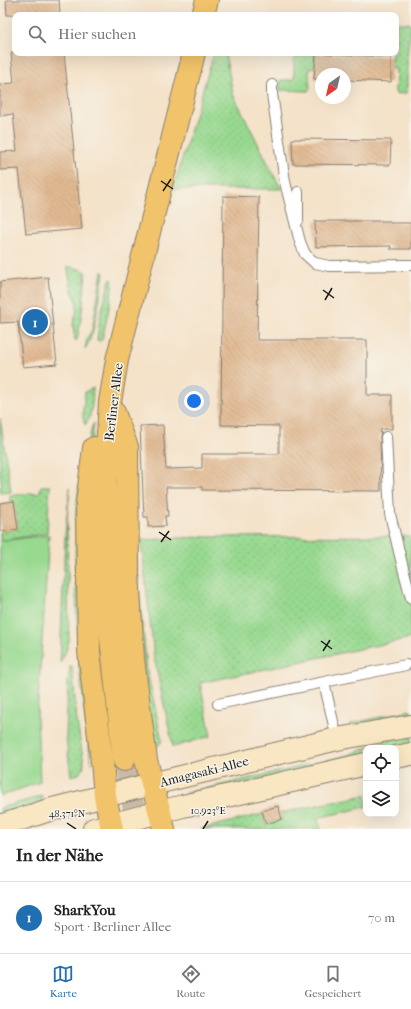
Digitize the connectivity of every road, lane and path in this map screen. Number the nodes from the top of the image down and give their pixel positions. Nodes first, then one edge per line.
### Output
1 (207, 0) edge
2 (204, 12) edge
3 (193, 56) edge
4 (272, 85) dead end
5 (298, 192) dead end
6 (298, 234) junction
7 (411, 264) edge
8 (110, 402) junction
9 (386, 437) dead end
10 (411, 598) edge
11 (406, 665) dead end
12 (324, 682) junction
13 (218, 704) dead end
14 (411, 726) edge
15 (337, 739) junction
16 (411, 754) edge
17 (399, 756) edge
18 (124, 760) tunnel mouth
19 (363, 765) edge
20 (152, 784) junction
21 (105, 796) junction
22 (162, 821) edge
23 (0, 826) edge
24 (105, 827) edge

1 - 2 main road
3 - 8 main road, Berliner Allee
4 - 6 lane
5 - 6 lane
6 - 7 lane
8 - 18 main road, Berliner Allee
8 - 20 main road
8 - 21 main road
9 - 10 lane
11 - 12 lane
12 - 13 lane
12 - 15 lane
14 - 15 main road, Amagasaki-Allee
15 - 20 main road, Amagasaki-Allee
16 - 17 main road
19 - 22 main road
20 - 21 main road, Amagasaki-Allee
20 - 22 main road
21 - 23 main road, Amagasaki-Allee
21 - 24 main road
22 - 24 main road

